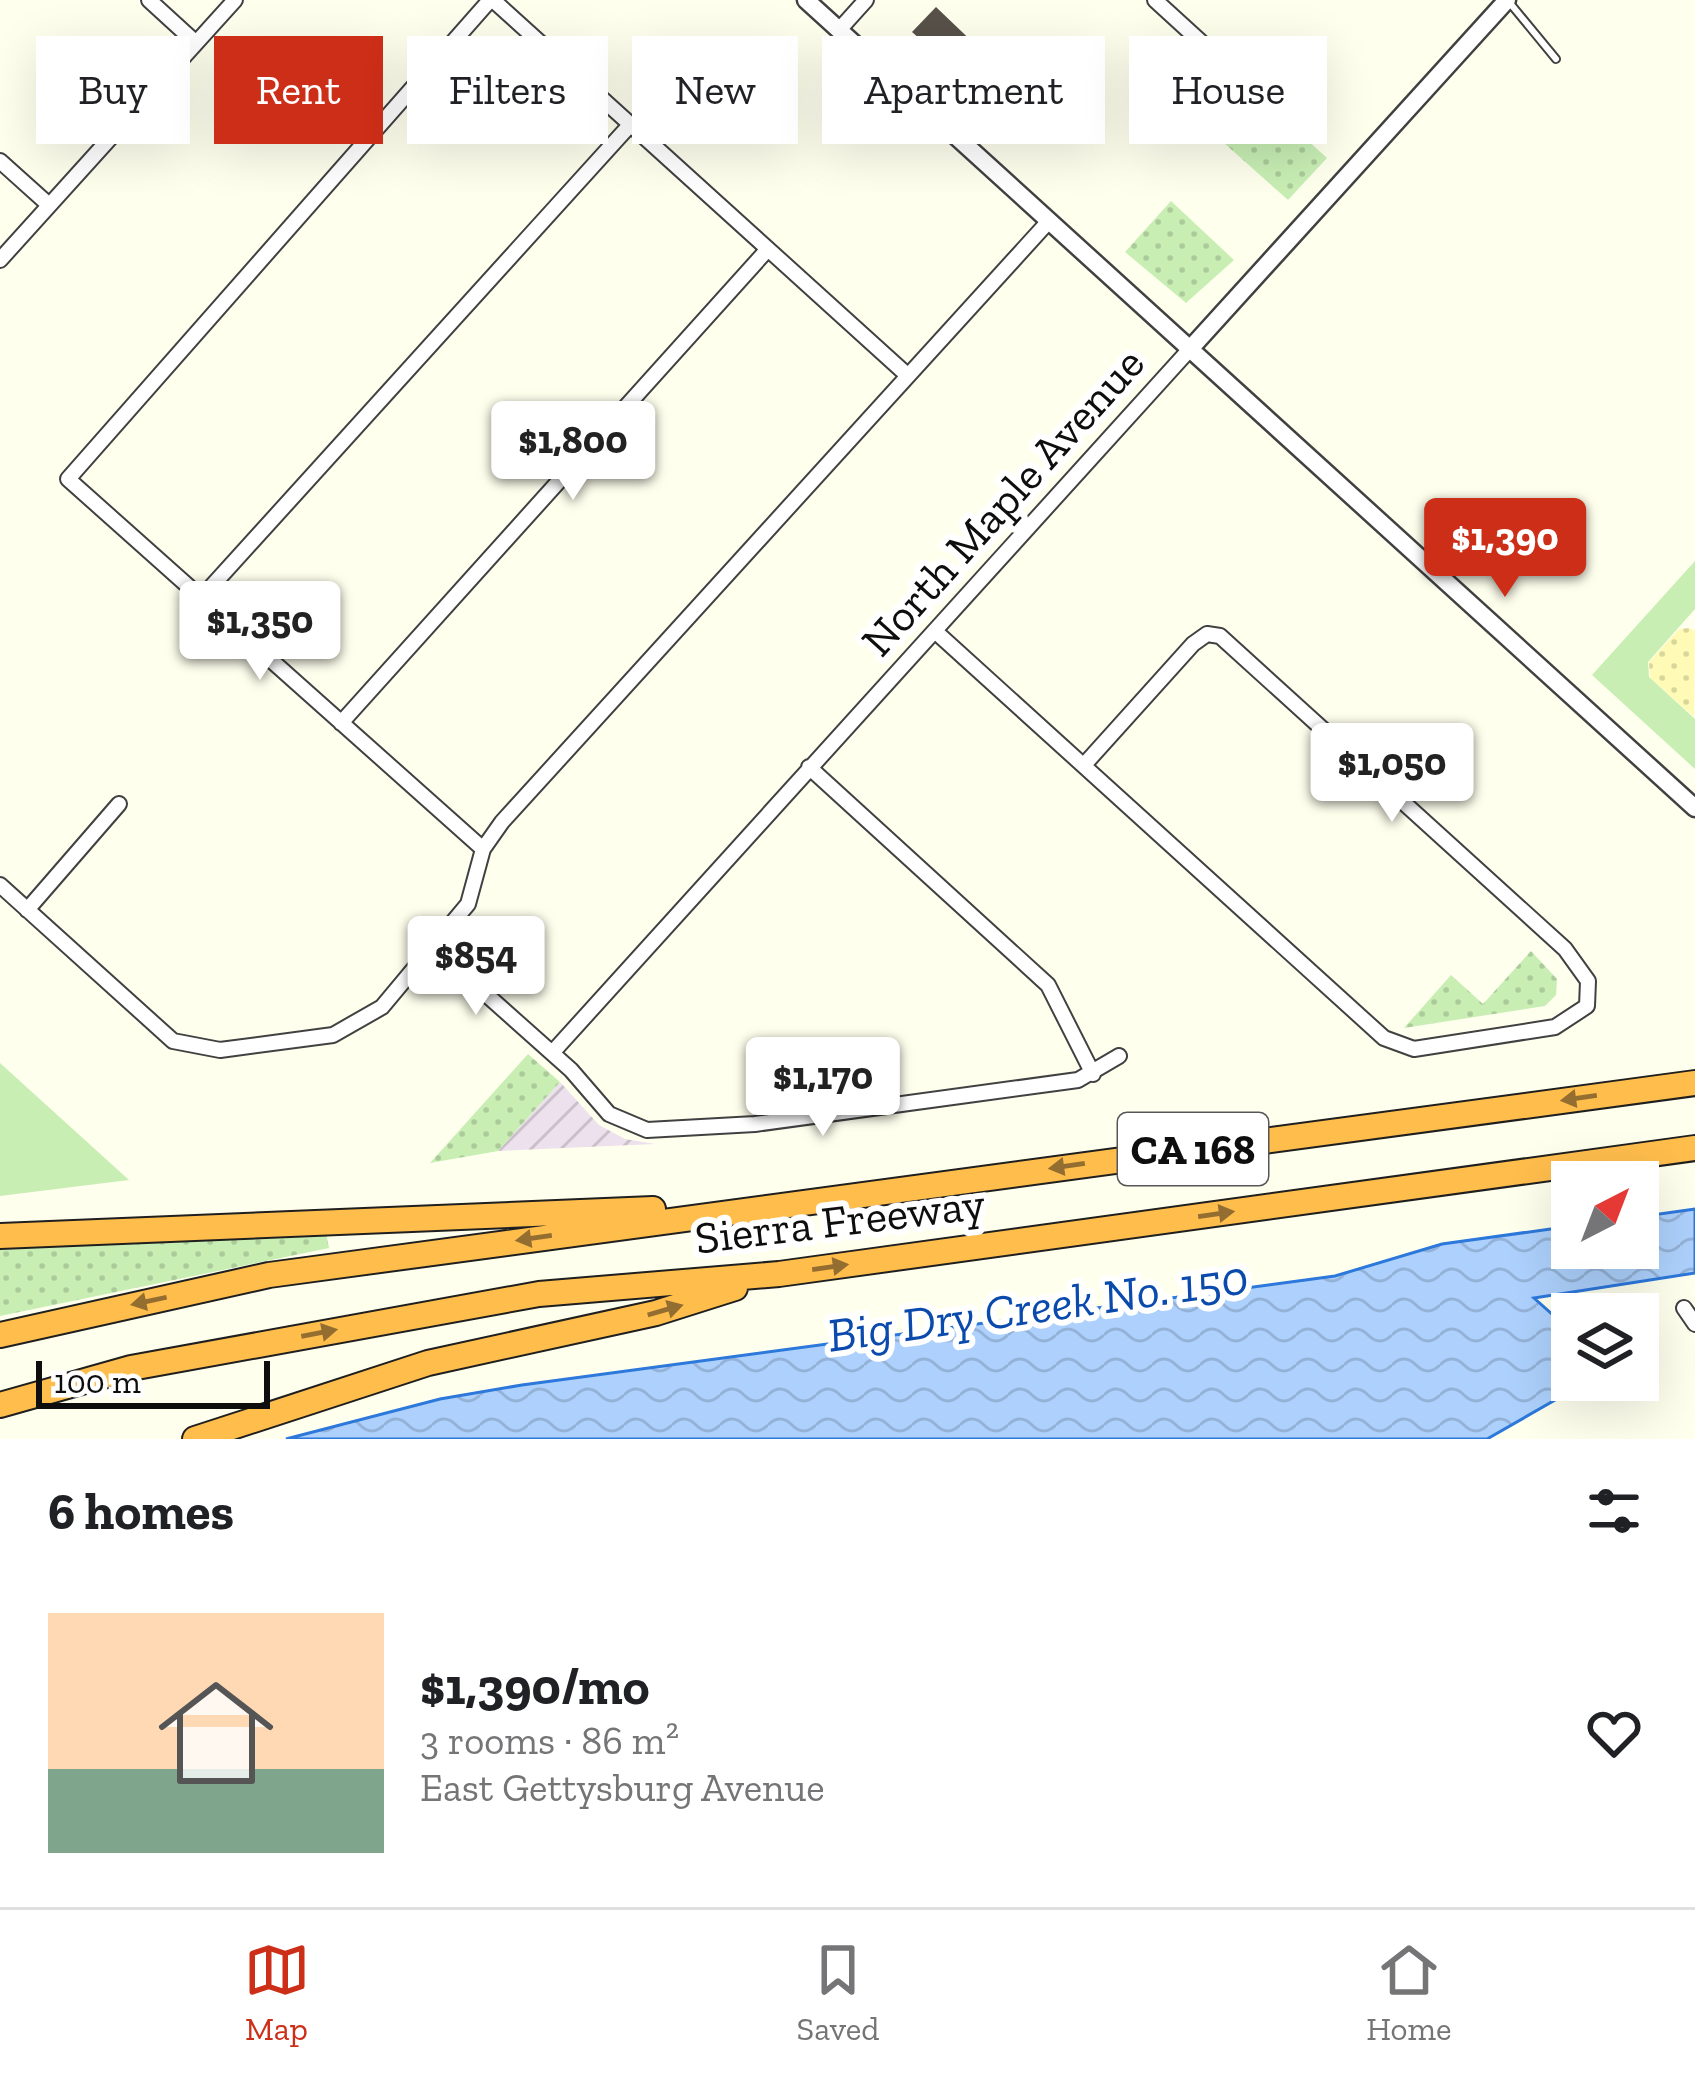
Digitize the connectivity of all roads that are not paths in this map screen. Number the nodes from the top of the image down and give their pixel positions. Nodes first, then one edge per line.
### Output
1 (149, 0) edge
2 (235, 0) edge
3 (492, 0) edge
4 (806, 0) edge
5 (866, 0) edge
6 (1155, 0) edge
7 (1507, 0) edge
8 (839, 30) junction
9 (1194, 36) edge
10 (196, 43) junction
11 (1556, 59) dead end
12 (630, 125) junction
13 (0, 161) edge
14 (49, 206) junction
15 (1048, 220) junction
16 (768, 250) junction
17 (0, 260) edge
18 (1190, 349) junction
19 (906, 374) junction
20 (202, 597) junction
21 (936, 632) junction
22 (341, 723) junction
23 (1084, 765) junction
24 (809, 766) junction
25 (119, 805) dead end
26 (1695, 808) edge
27 (483, 849) junction
28 (0, 885) edge
29 (27, 910) junction
30 (433, 947) junction
31 (552, 1053) junction
32 (1118, 1056) dead end
33 (829, 1057) dead end
34 (1093, 1074) junction
35 (1695, 1083) edge
36 (838, 1112) junction
37 (1695, 1148) edge
38 (691, 1216) junction
39 (0, 1236) edge
40 (779, 1274) junction
41 (1684, 1308) dead end
42 (1695, 1324) edge
43 (0, 1335) edge
44 (0, 1405) edge
45 (195, 1439) edge

1 - 10 street
2 - 10 street
3 - 12 street
3 - 20 street
4 - 8 street
5 - 8 street
6 - 9 street
7 - 11 lane
7 - 18 street, North Maple Avenue
8 - 15 street
10 - 14 street
12 - 16 street
12 - 20 street
13 - 14 street
14 - 17 street
15 - 18 street
15 - 19 street
16 - 19 street
16 - 22 street
18 - 21 street, North Maple Avenue
18 - 26 street
19 - 27 street
20 - 22 street
21 - 23 street
21 - 24 street, North Maple Avenue
22 - 27 street
23 - 23 street
24 - 31 street, North Maple Avenue
24 - 34 street
25 - 29 street
27 - 30 street
28 - 29 street
29 - 30 street
30 - 31 street
31 - 36 street
32 - 34 street
33 - 36 street
34 - 36 street
35 -> 38 highway, Sierra Freeway / CA 168
40 -> 37 highway, Sierra Freeway / CA 168
38 - 39 highway
38 -> 43 highway, Sierra Freeway / CA 168
44 -> 40 highway, Sierra Freeway / CA 168
45 -> 40 highway
41 - 42 street

